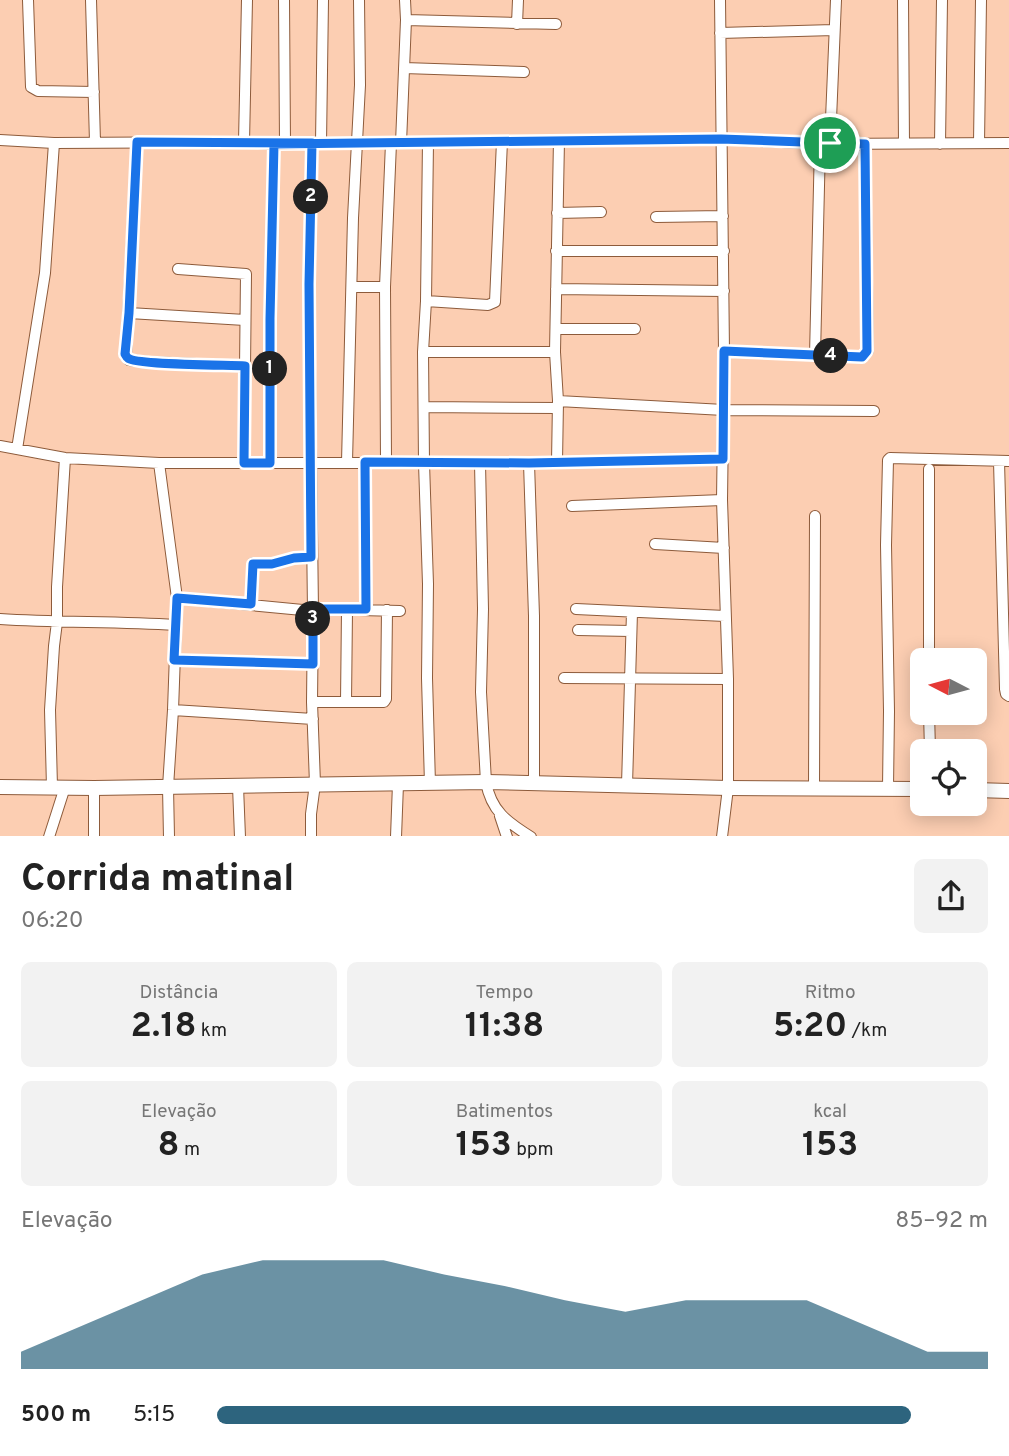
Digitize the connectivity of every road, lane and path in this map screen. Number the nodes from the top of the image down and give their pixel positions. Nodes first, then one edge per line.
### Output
1 (28, 0) edge
2 (91, 0) edge
3 (247, 0) edge
4 (284, 0) edge
5 (323, 0) edge
6 (359, 0) edge
7 (405, 0) edge
8 (518, 0) edge
9 (720, 0) edge
10 (836, 0) edge
11 (903, 0) edge
12 (942, 0) edge
13 (981, 0) edge
14 (406, 20) junction
15 (517, 24) junction
16 (556, 24) dead end
17 (834, 30) junction
18 (720, 33) junction
19 (404, 68) junction
20 (524, 72) dead end
21 (94, 92) junction
22 (721, 139) junction
23 (0, 140) edge
24 (559, 140) junction
25 (502, 141) junction
26 (95, 142) junction
27 (137, 142) junction
28 (244, 142) junction
29 (428, 142) junction
30 (54, 143) junction
31 (317, 143) junction
32 (356, 143) junction
33 (396, 143) junction
34 (825, 143) junction
35 (979, 143) junction
36 (1009, 143) edge
37 (280, 144) junction
38 (865, 144) junction
39 (904, 144) junction
40 (940, 144) junction
41 (601, 212) dead end
42 (557, 213) junction
43 (723, 216) junction
44 (656, 217) dead end
45 (556, 251) junction
46 (724, 251) junction
47 (178, 269) dead end
48 (352, 287) junction
49 (385, 287) junction
50 (556, 289) junction
51 (724, 291) junction
52 (426, 301) junction
53 (129, 313) junction
54 (245, 320) junction
55 (635, 328) dead end
56 (556, 329) junction
57 (724, 351) junction
58 (423, 352) junction
59 (555, 352) junction
60 (815, 355) junction
61 (245, 366) junction
62 (558, 404) junction
63 (424, 407) junction
64 (724, 410) junction
65 (874, 411) dead end
66 (0, 446) edge
67 (17, 449) junction
68 (65, 458) junction
69 (723, 459) junction
70 (1004, 461) edge
71 (347, 462) junction
72 (365, 462) junction
73 (386, 462) junction
74 (557, 462) junction
75 (159, 463) junction
76 (244, 463) junction
77 (270, 463) junction
78 (311, 463) junction
79 (424, 463) junction
80 (480, 463) junction
81 (529, 463) junction
82 (929, 469) dead end
83 (722, 500) junction
84 (572, 506) dead end
85 (815, 516) dead end
86 (655, 544) dead end
87 (724, 548) junction
88 (311, 557) junction
89 (177, 598) junction
90 (251, 604) junction
91 (366, 609) junction
92 (576, 609) dead end
93 (347, 610) junction
94 (387, 610) junction
95 (313, 611) junction
96 (400, 611) dead end
97 (632, 612) junction
98 (725, 616) junction
99 (0, 619) edge
100 (57, 622) junction
101 (175, 625) junction
102 (578, 630) dead end
103 (631, 631) junction
104 (929, 648) edge
105 (174, 660) junction
106 (313, 664) junction
107 (564, 678) dead end
108 (631, 678) junction
109 (727, 679) junction
110 (1009, 696) edge
111 (312, 702) junction
112 (346, 702) junction
113 (173, 709) junction
114 (313, 719) junction
115 (486, 782) junction
116 (534, 783) junction
117 (316, 784) junction
118 (398, 784) junction
119 (430, 784) junction
120 (627, 785) junction
121 (238, 786) junction
122 (0, 787) edge
123 (59, 787) junction
124 (168, 787) junction
125 (94, 788) junction
126 (728, 788) junction
127 (814, 788) junction
128 (888, 788) junction
129 (910, 789) edge
130 (987, 790) edge
131 (1009, 791) edge
132 (499, 813) junction
133 (49, 836) edge
134 (94, 836) edge
135 (169, 836) edge
136 (240, 836) edge
137 (312, 836) edge
138 (396, 836) edge
139 (507, 836) edge
140 (531, 836) edge
141 (722, 836) edge

1 - 21 street
2 - 21 street
3 - 28 street
4 - 37 street
5 - 31 street
6 - 32 street
7 - 14 street
8 - 15 street
9 - 18 street
10 - 17 street
11 - 39 street
12 - 40 street
13 - 35 street
14 - 15 street
14 - 19 street
15 - 16 street
17 - 18 street
17 - 34 street
18 - 22 street
19 - 20 street
19 - 33 street
21 - 26 street
22 - 24 street
22 - 34 street
22 - 43 street
23 - 30 street
24 - 25 street
24 - 42 street
25 - 29 street
25 - 52 street
26 - 27 street
26 - 30 street
27 - 28 street
27 - 53 street
28 - 37 street
29 - 33 street
29 - 52 street
30 - 67 street
31 - 32 street
31 - 37 street
31 - 78 street
32 - 33 street
32 - 48 street
33 - 49 street
34 - 38 street
34 - 60 street
35 - 36 street
35 - 40 street
37 - 77 street
38 - 39 street
38 - 60 street
39 - 40 street
41 - 42 street
42 - 45 street
43 - 44 street
43 - 46 street
45 - 46 street
45 - 50 street
46 - 51 street
47 - 54 street
48 - 49 street
48 - 71 street
49 - 73 street
50 - 51 street
50 - 56 street
51 - 57 street
52 - 58 street
53 - 54 street
53 - 61 street
54 - 61 street
55 - 56 street
56 - 59 street
57 - 60 street
57 - 64 street
58 - 59 street
58 - 63 street
59 - 62 street
61 - 76 street
62 - 63 street
62 - 64 street
62 - 74 street
63 - 79 street
64 - 65 street
64 - 69 street
66 - 67 street
67 - 68 street
68 - 75 street
68 - 100 street
69 - 74 street
69 - 83 street
70 - 110 street
70 - 128 street
71 - 72 street
71 - 78 street
72 - 73 street
72 - 91 street
73 - 79 street
74 - 81 street
75 - 76 street
75 - 89 street
76 - 77 street
77 - 78 street
78 - 88 street
79 - 80 street
79 - 119 street
80 - 81 street
80 - 115 street
81 - 116 street
82 - 104 street
83 - 84 street
83 - 87 street
85 - 127 street
86 - 87 street
87 - 98 street
88 - 90 street
88 - 95 street
89 - 90 street
89 - 101 street
90 - 95 street
91 - 93 street
91 - 94 street
92 - 97 street
93 - 95 street
93 - 112 street
94 - 96 street
94 - 112 street
95 - 106 street
97 - 98 street
97 - 103 street
98 - 109 street
99 - 100 street
100 - 101 street
100 - 123 street
101 - 105 street
102 - 103 street
103 - 108 street
105 - 106 street
105 - 113 street
106 - 111 street
107 - 108 street
108 - 109 street
108 - 120 street
109 - 126 street
111 - 112 street
111 - 114 street
113 - 114 street
113 - 124 street
114 - 117 street
115 - 116 street
115 - 119 street
115 - 132 street
116 - 120 street
117 - 118 street
117 - 121 street
117 - 137 street
118 - 119 street
118 - 138 street
120 - 126 street
121 - 124 street
121 - 136 street
122 - 123 street
123 - 125 street
123 - 133 street
124 - 125 street
124 - 135 street
125 - 134 street
126 - 127 street
126 - 141 street
127 - 128 street
128 - 129 street
130 - 131 street
132 - 139 street
132 - 140 street

